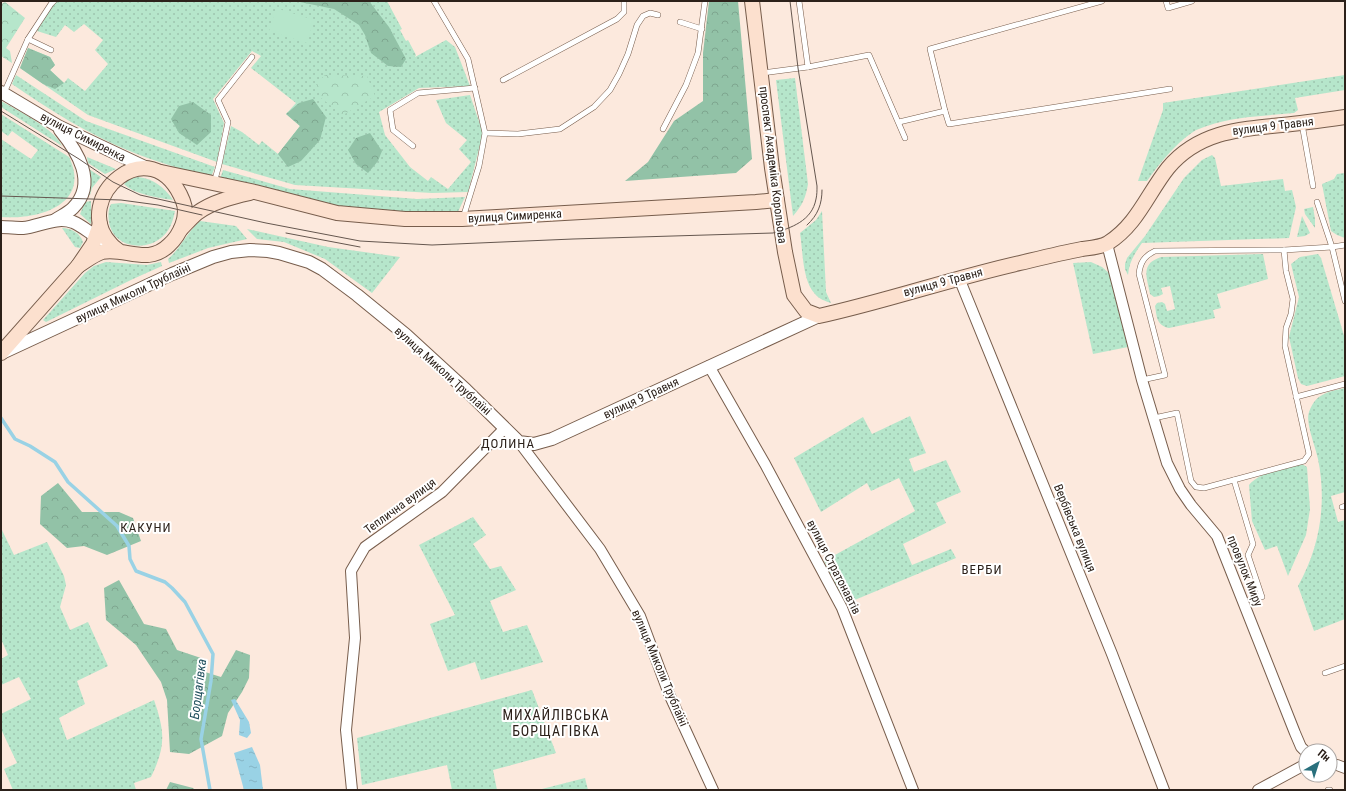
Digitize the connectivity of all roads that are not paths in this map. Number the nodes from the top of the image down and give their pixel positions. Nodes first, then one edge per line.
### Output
1 (54, 1) edge
2 (434, 1) edge
3 (624, 1) edge
4 (705, 1) edge
5 (752, 1) edge
6 (799, 1) edge
7 (1102, 1) edge
8 (1166, 1) edge
9 (1192, 1) edge
10 (658, 15) dead end
11 (680, 22) dead end
12 (702, 29) junction
13 (28, 38) junction
14 (51, 50) dead end
15 (252, 57) dead end
16 (808, 67) junction
17 (761, 73) junction
18 (504, 80) dead end
19 (475, 88) junction
20 (1170, 89) dead end
21 (2, 92) edge
22 (945, 111) junction
23 (1345, 117) edge
24 (898, 122) junction
25 (1302, 123) junction
26 (58, 126) junction
27 (663, 129) dead end
28 (485, 133) junction
29 (905, 138) dead end
30 (413, 146) dead end
31 (146, 168) junction
32 (161, 172) junction
33 (213, 184) junction
34 (1313, 186) dead end
35 (255, 192) junction
36 (777, 200) junction
37 (1317, 202) dead end
38 (462, 219) junction
39 (54, 220) junction
40 (1, 227) edge
41 (181, 229) junction
42 (98, 230) junction
43 (1107, 244) junction
44 (1345, 245) edge
45 (1332, 247) junction
46 (115, 248) junction
47 (1284, 250) junction
48 (78, 266) junction
49 (959, 278) junction
50 (1345, 301) edge
51 (819, 316) junction
52 (1, 353) edge
53 (709, 366) junction
54 (1142, 380) junction
55 (1345, 384) edge
56 (1296, 397) junction
57 (1154, 418) junction
58 (505, 428) junction
59 (518, 442) junction
60 (1234, 480) junction
61 (1262, 598) dead end
62 (1345, 666) edge
63 (1325, 673) dead end
64 (1299, 743) edge
65 (1298, 768) edge
66 (352, 790) edge
67 (714, 790) edge
68 (913, 790) edge
69 (1164, 790) edge
70 (1258, 790) edge

1 - 13 lane
2 - 19 lane
3 - 18 lane
4 - 12 lane
5 - 17 main road, проспект Академіка Корольова
6 - 16 lane
7 - 22 lane
8 - 9 lane
10 - 28 lane
11 - 12 lane
12 - 27 lane
13 - 14 lane
13 - 21 lane
15 - 33 lane
16 - 17 lane
16 - 24 lane
17 - 36 main road, проспект Академіка Корольова
19 - 28 lane
19 - 30 lane
20 - 22 lane
21 - 26 street, вулиця Симиренка
22 - 24 lane
23 - 25 main road, вулиця 9 Травня
24 - 29 lane
25 - 34 lane
25 - 43 main road, вулиця 9 Травня
26 - 31 street, вулиця Симиренка
26 - 39 street
28 - 38 lane
31 - 32 main road
31 - 42 main road
32 - 33 main road, вулиця Симиренка
32 - 41 main road
33 - 35 main road, вулиця Симиренка
35 - 38 main road, вулиця Симиренка
35 - 41 main road, вулиця Симиренка
36 - 38 main road, вулиця Симиренка
36 - 51 main road, проспект Академіка Корольова
37 - 45 lane
39 - 40 street
39 - 42 street
41 - 46 main road
42 - 46 main road
42 - 48 main road
43 - 49 main road, вулиця 9 Травня
43 - 54 street, провулок Миру
44 - 45 lane
45 - 47 lane
45 - 50 lane
46 - 48 main road
47 - 54 lane
47 - 56 lane
48 - 52 main road
49 - 51 main road, вулиця 9 Травня
49 - 69 street, Вербівська вулиця
51 - 53 street, вулиця 9 Травня
52 - 58 street, вулиця Миколи Трублаїні
53 - 59 street, вулиця 9 Травня
53 - 68 street, вулиця Стратонавтів
54 - 57 street, провулок Миру
55 - 56 lane
56 - 60 lane
57 - 60 lane
57 - 64 street, провулок Миру
58 - 59 street, вулиця Миколи Трублаїні
58 - 66 street, Теплична вулиця
59 - 67 street, вулиця Миколи Трублаїні
60 - 61 lane
62 - 63 lane
65 - 70 street

